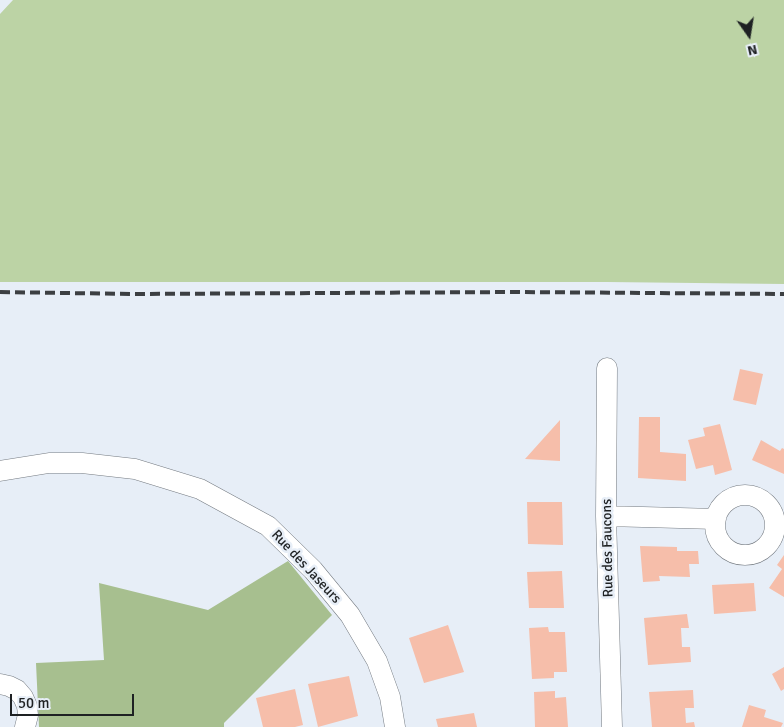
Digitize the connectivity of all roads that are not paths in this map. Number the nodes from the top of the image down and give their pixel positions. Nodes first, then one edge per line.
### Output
1 (607, 368) dead end
2 (0, 471) edge
3 (606, 516) junction
4 (716, 519) dead end
5 (0, 684) edge
6 (25, 727) edge
7 (395, 727) edge
8 (612, 727) edge

1 - 3 street, Rue des Faucons
2 - 7 street, Rue des Jaseurs
3 - 4 street
3 - 8 street, Rue des Faucons
5 - 6 street

